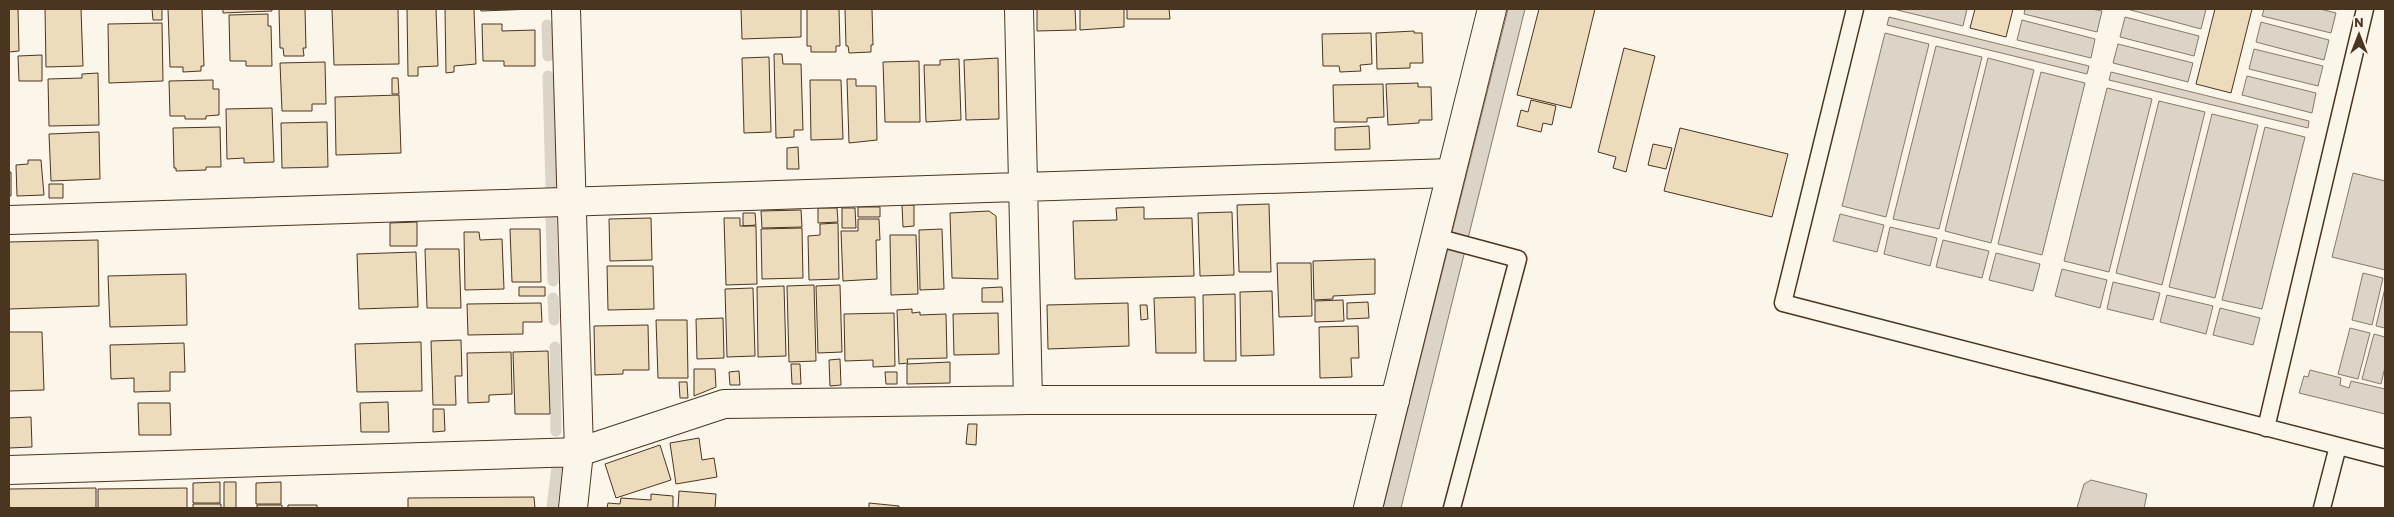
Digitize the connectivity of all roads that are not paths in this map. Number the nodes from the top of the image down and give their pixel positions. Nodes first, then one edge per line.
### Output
1 (566, 9) edge
2 (1019, 9) edge
3 (1492, 9) edge
4 (1855, 9) edge
5 (2365, 9) edge
6 (1451, 173) junction
7 (1023, 187) junction
8 (572, 202) junction
9 (9, 220) edge
10 (1442, 238) junction
11 (1028, 400) junction
12 (1395, 400) junction
13 (2266, 428) junction
14 (2338, 446) junction
15 (579, 452) junction
16 (2385, 458) edge
17 (9, 470) edge
18 (573, 508) edge
19 (1368, 508) edge
20 (1452, 508) edge
21 (2322, 508) edge

1 - 8 street
2 - 7 street
3 - 6 street
4 - 13 lane
5 - 13 lane
6 - 7 street
6 - 10 street
7 - 8 street
7 - 11 street
8 - 9 street
8 - 15 street
10 - 12 street
10 - 20 lane
11 - 12 street
11 - 15 street
12 - 19 street
13 - 14 lane
14 - 16 lane
14 - 21 lane
15 - 17 street
15 - 18 street

